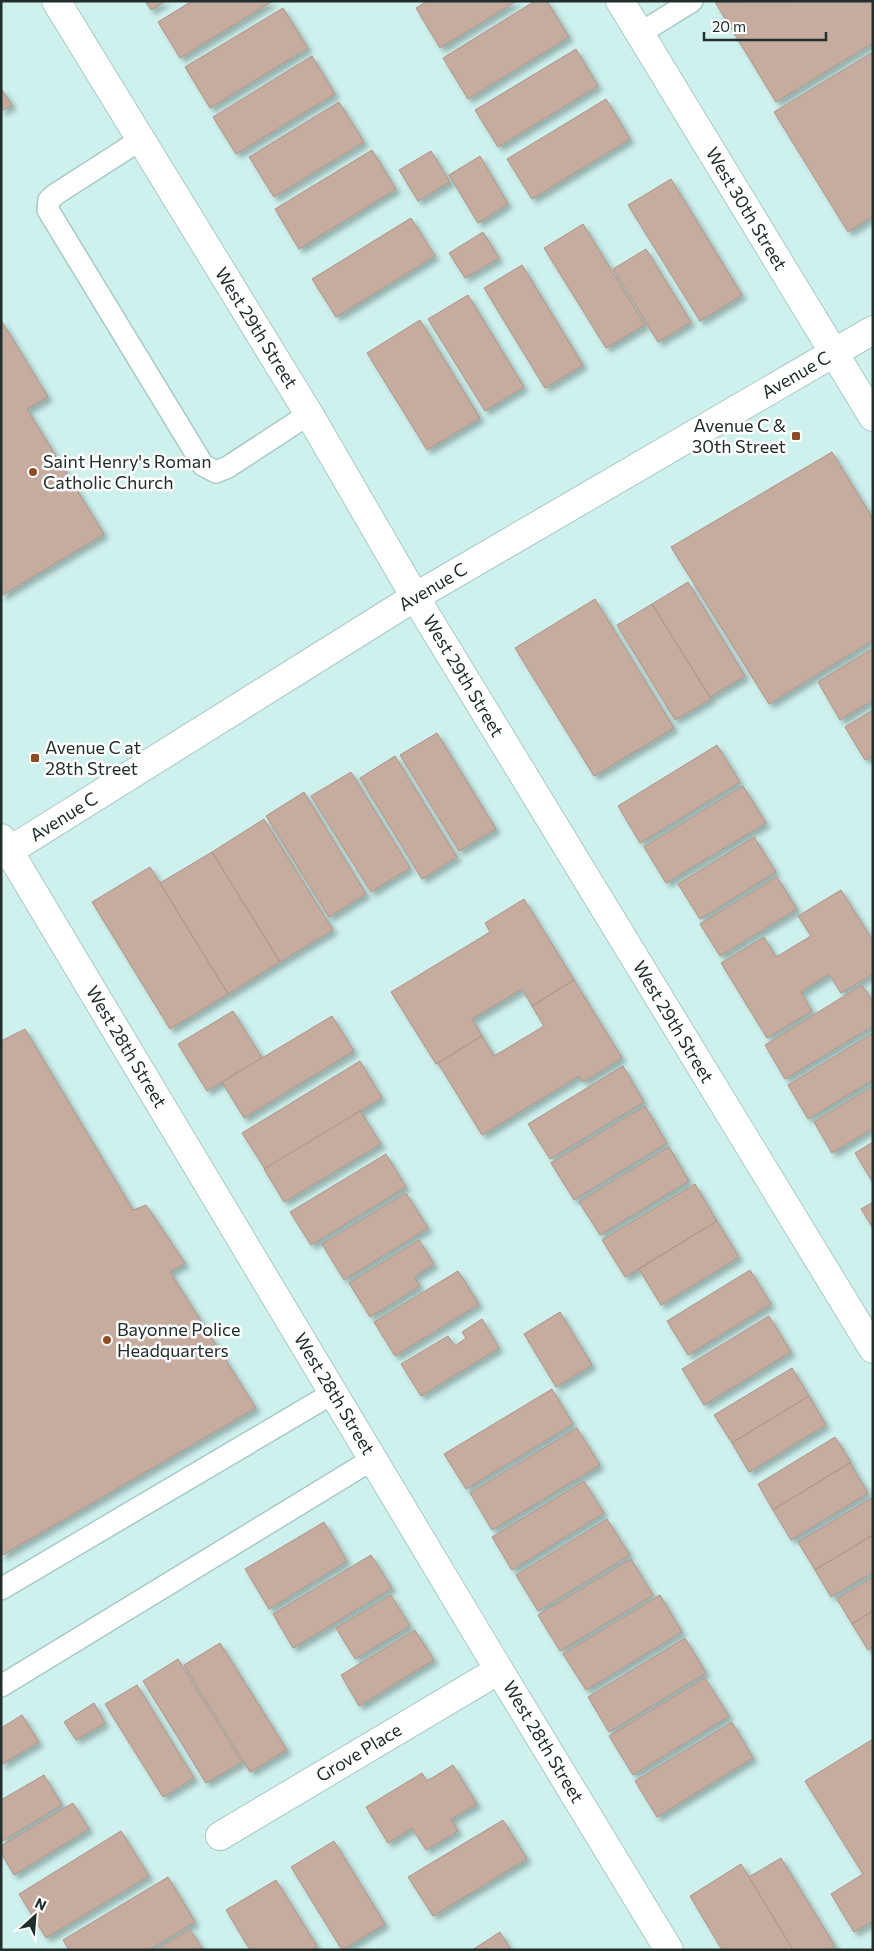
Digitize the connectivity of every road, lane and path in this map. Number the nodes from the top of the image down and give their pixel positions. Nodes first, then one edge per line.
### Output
1 (56, 1) edge
2 (620, 1) edge
3 (692, 1) edge
4 (640, 34) junction
5 (140, 140) junction
6 (873, 330) edge
7 (834, 354) junction
8 (309, 414) junction
9 (873, 417) edge
10 (415, 597) junction
11 (4, 848) edge
12 (873, 1349) edge
13 (333, 1393) junction
14 (373, 1459) junction
15 (1, 1590) edge
16 (499, 1670) junction
17 (1, 1686) edge
18 (220, 1836) dead end
19 (669, 1950) edge

1 - 5 street, West 29th Street
2 - 4 street, West 30th Street
3 - 4 lane
4 - 7 street, West 30th Street
5 - 8 street, West 29th Street
5 - 8 lane
6 - 7 street, Avenue C
7 - 9 street, West 30th Street
7 - 10 street, Avenue C
8 - 10 street, West 29th Street
10 - 11 street, Avenue C
10 - 12 street, West 29th Street
11 - 13 street, West 28th Street
13 - 14 street, West 28th Street
13 - 15 lane
14 - 16 street, West 28th Street
14 - 17 lane
16 - 18 street, Grove Place
16 - 19 street, West 28th Street

